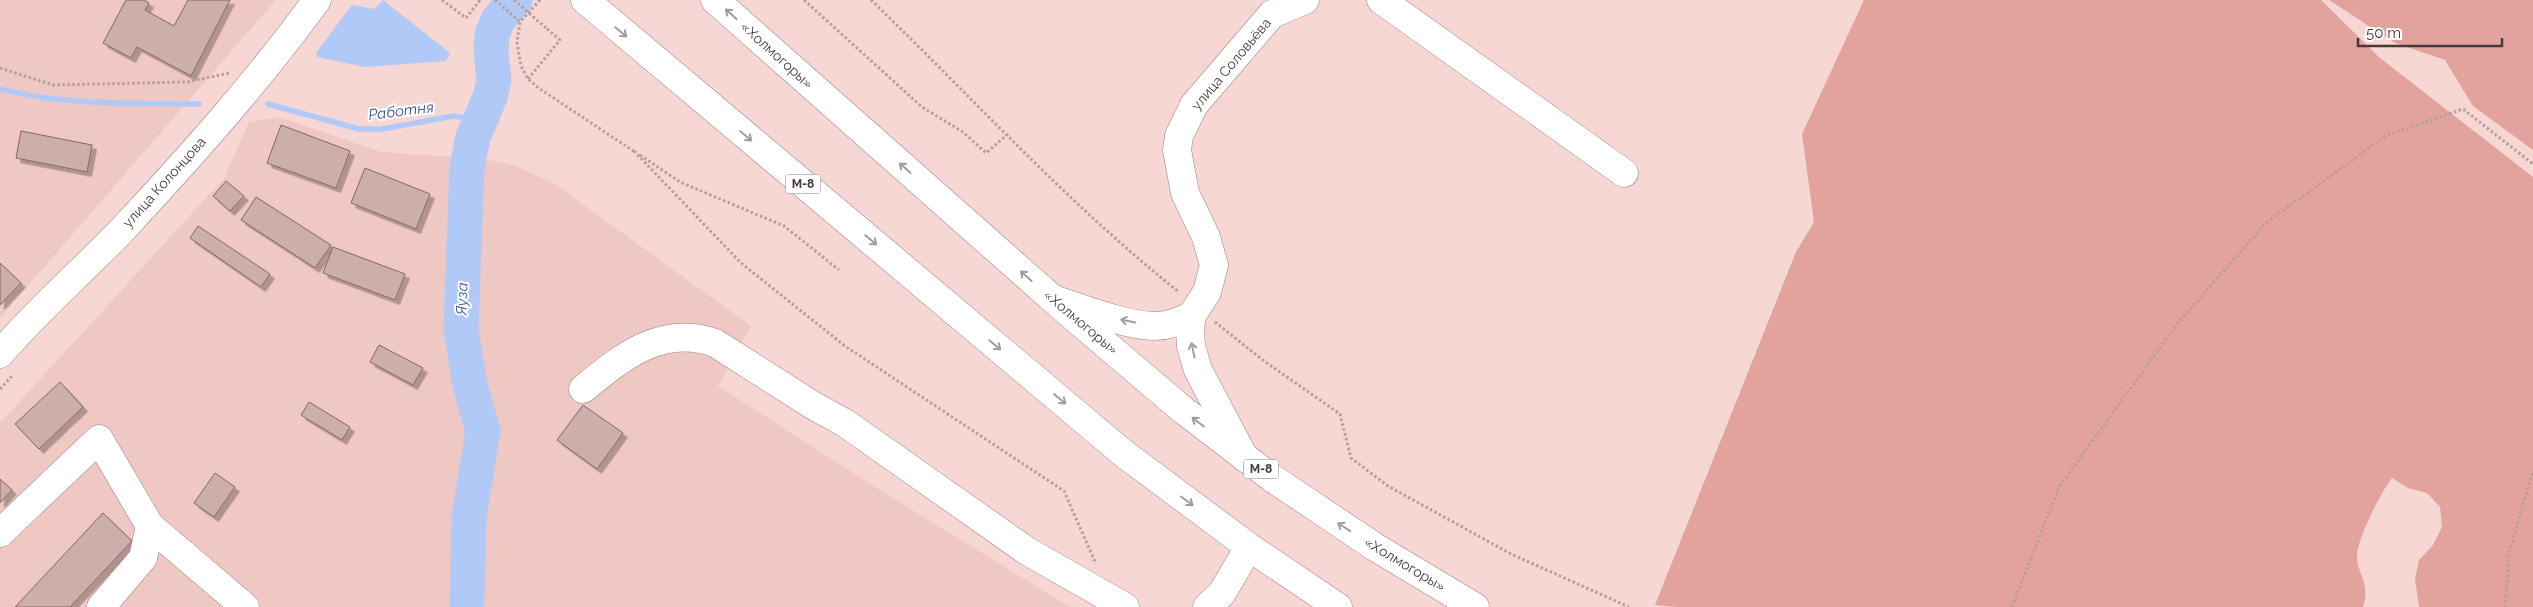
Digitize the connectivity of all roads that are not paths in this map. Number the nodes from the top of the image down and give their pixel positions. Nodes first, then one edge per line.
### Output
1 (317, 0) edge
2 (584, 0) edge
3 (715, 0) edge
4 (1381, 0) edge
5 (1293, 2) edge
6 (1624, 173) dead end
7 (1052, 299) junction
8 (1195, 311) junction
9 (0, 354) edge
10 (583, 389) dead end
11 (1244, 457) junction
12 (150, 526) junction
13 (0, 533) edge
14 (1249, 547) junction
15 (101, 607) edge
16 (245, 607) edge
17 (1125, 607) edge
18 (1207, 607) edge
19 (1338, 607) edge
20 (1476, 607) edge

1 - 9 main road, улица Колонцова
2 -> 14 main road, М-8
7 -> 3 main road, «Холмогоры» / М-8
4 - 6 main road
5 - 8 main road, улица Соловьёва
8 -> 7 main road
11 -> 7 main road, «Холмогоры» / М-8
11 -> 8 main road, улица Соловьёва
10 - 17 main road
20 -> 11 main road, «Холмогоры» / М-8
12 - 13 main road
12 - 15 main road
12 - 16 main road
14 - 18 main road
14 - 19 main road, М-8

